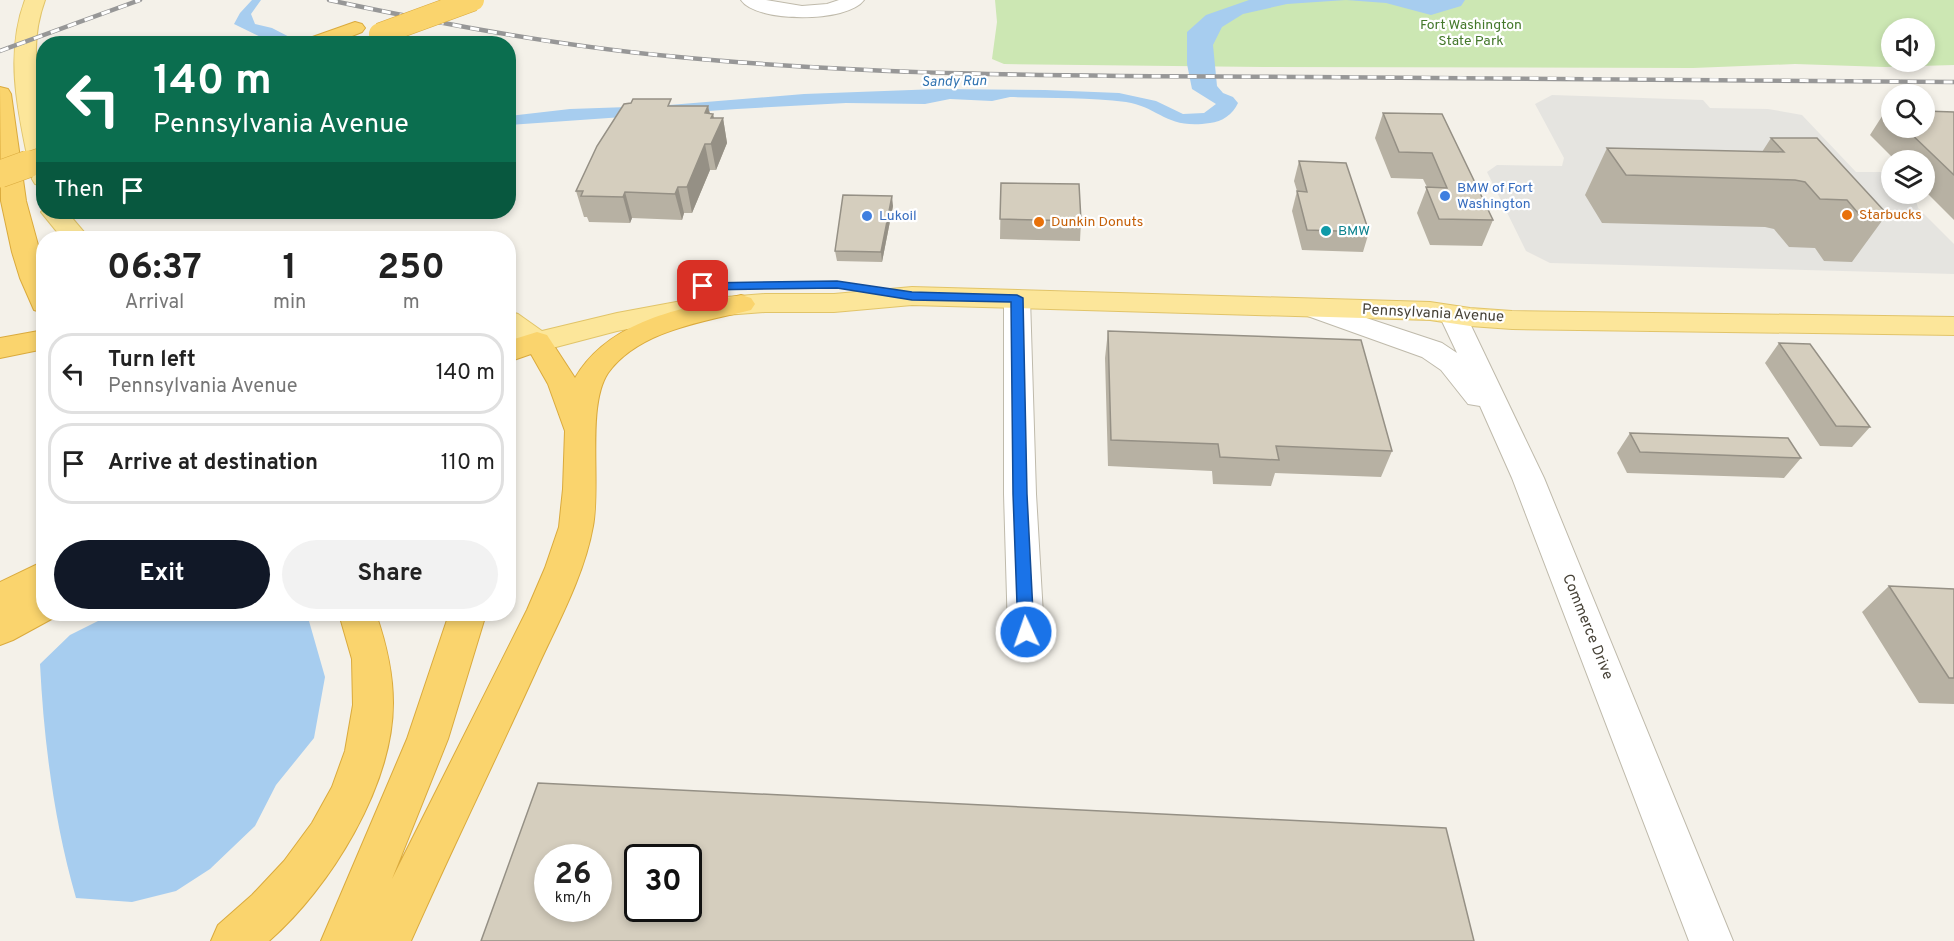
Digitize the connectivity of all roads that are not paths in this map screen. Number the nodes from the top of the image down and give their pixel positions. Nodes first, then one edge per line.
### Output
1 (35, 0) edge
2 (436, 0) edge
3 (473, 0) edge
4 (750, 0) edge
5 (855, 0) edge
6 (355, 36) edge
7 (0, 94) edge
8 (36, 135) edge
9 (36, 142) edge
10 (0, 154) edge
11 (36, 161) edge
12 (0, 174) edge
13 (60, 219) edge
14 (70, 231) edge
15 (36, 284) edge
16 (912, 296) junction
17 (1017, 298) junction
18 (741, 304) junction
19 (1312, 308) junction
20 (1454, 317) junction
21 (1954, 326) edge
22 (516, 334) edge
23 (36, 341) edge
24 (0, 348) edge
25 (581, 435) junction
26 (1528, 478) junction
27 (36, 579) edge
28 (0, 599) edge
29 (36, 609) edge
30 (361, 621) edge
31 (465, 621) edge
32 (0, 629) edge
33 (1026, 632) dead end
34 (234, 941) edge
35 (344, 941) edge
36 (387, 941) edge
37 (1711, 941) edge

1 - 8 main road
2 - 6 highway
3 - 6 highway, bridge
4 - 5 street
7 - 15 highway
9 - 10 highway
11 - 12 highway, bridge
13 - 14 main road
16 - 17 main road, Pennsylvania Avenue
16 - 18 main road, Pennsylvania Avenue
16 - 22 main road, Pennsylvania Avenue
17 - 19 main road, Pennsylvania Avenue
17 - 33 street
18 - 22 main road, Pennsylvania Avenue
18 - 25 highway
19 - 20 main road, Pennsylvania Avenue
19 - 26 street
20 - 21 main road, Pennsylvania Avenue
20 - 26 street, Commerce Drive
22 - 25 highway
23 - 24 highway
25 - 36 highway
26 - 37 street, Commerce Drive
27 - 28 highway
29 - 32 highway
30 - 34 highway
31 - 35 highway

